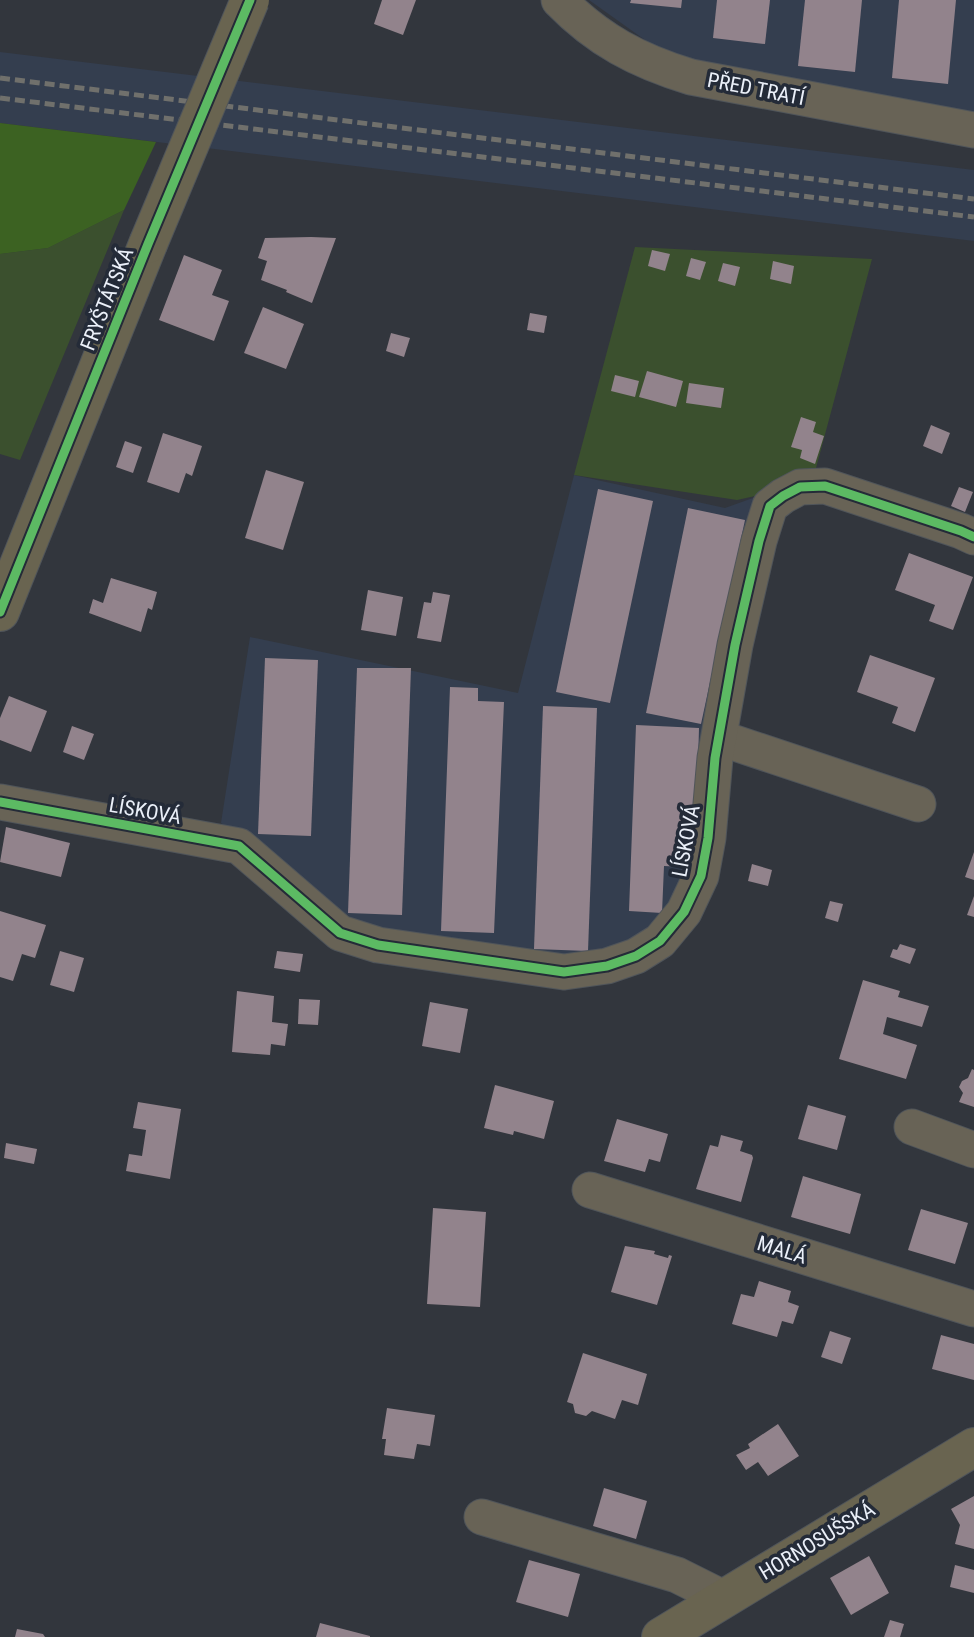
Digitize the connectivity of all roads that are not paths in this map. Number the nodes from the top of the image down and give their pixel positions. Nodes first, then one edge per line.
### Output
1 (250, 0) edge
2 (559, 0) edge
3 (974, 130) edge
4 (974, 537) edge
5 (0, 612) edge
6 (720, 738) junction
7 (0, 802) edge
8 (918, 804) dead end
9 (912, 1127) dead end
10 (974, 1150) edge
11 (590, 1190) dead end
12 (974, 1309) edge
13 (974, 1447) edge
14 (482, 1517) dead end
15 (723, 1598) junction
16 (661, 1637) edge

1 - 5 street, FRYŠTÁTSKÁ, bridge
2 - 3 street, PŘED TRATÍ
4 - 6 street, LÍSKOVÁ
6 - 7 street, LÍSKOVÁ
6 - 8 street
9 - 10 street
11 - 12 street, MALÁ
13 - 15 street, HORNOSUŠSKÁ
14 - 15 street
15 - 16 street, HORNOSUŠSKÁ

